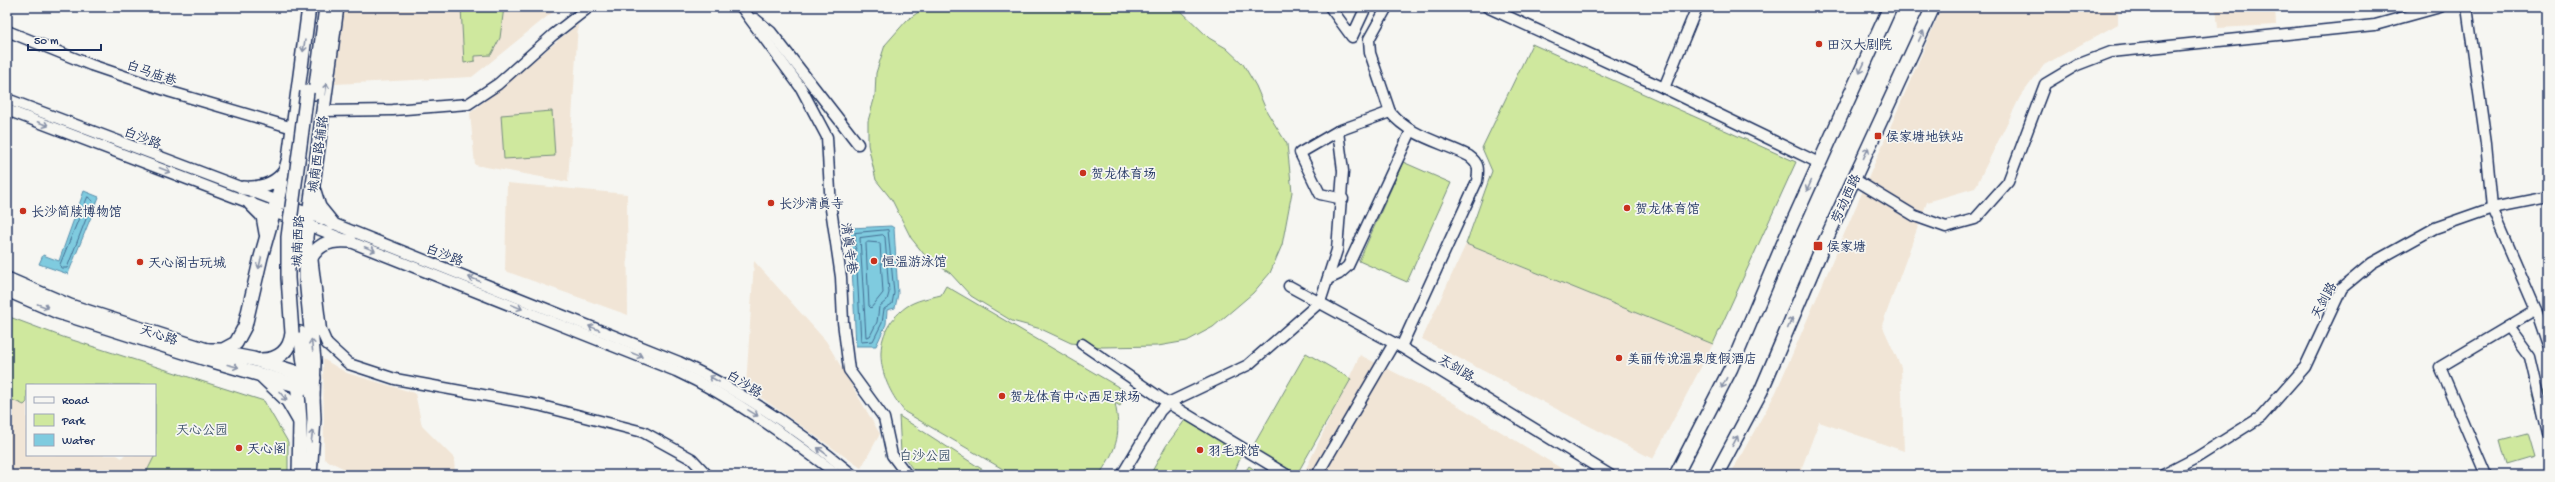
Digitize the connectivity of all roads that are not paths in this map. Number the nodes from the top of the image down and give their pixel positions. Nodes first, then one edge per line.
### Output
1 (309, 7) edge
2 (318, 7) edge
3 (326, 7) edge
4 (337, 7) edge
5 (589, 7) edge
6 (1330, 7) edge
7 (1366, 7) edge
8 (1387, 7) edge
9 (1487, 7) edge
10 (1697, 7) edge
11 (1890, 7) edge
12 (1933, 7) edge
13 (2440, 7) edge
14 (2467, 7) edge
15 (742, 8) edge
16 (7, 31) edge
17 (1664, 88) junction
18 (311, 92) junction
19 (7, 99) edge
20 (7, 110) edge
21 (323, 111) junction
22 (1390, 112) junction
23 (293, 128) junction
24 (1411, 131) junction
25 (1338, 132) junction
26 (858, 144) dead end
27 (1819, 163) junction
28 (287, 168) junction
29 (1854, 179) junction
30 (313, 186) junction
31 (242, 188) junction
32 (2548, 197) edge
33 (1343, 199) junction
34 (250, 203) junction
35 (276, 206) junction
36 (2492, 208) junction
37 (308, 219) junction
38 (332, 223) junction
39 (266, 241) junction
40 (350, 241) junction
41 (312, 255) junction
42 (306, 274) junction
43 (7, 279) edge
44 (1328, 279) junction
45 (1289, 286) dead end
46 (7, 290) edge
47 (1320, 302) junction
48 (2536, 310) junction
49 (2508, 327) junction
50 (296, 333) junction
51 (1082, 344) dead end
52 (1397, 345) junction
53 (2548, 345) edge
54 (208, 350) junction
55 (253, 359) junction
56 (259, 373) junction
57 (307, 384) junction
58 (1168, 403) junction
59 (300, 424) junction
60 (2548, 434) edge
61 (299, 475) edge
62 (310, 475) edge
63 (707, 475) edge
64 (838, 475) edge
65 (853, 475) edge
66 (908, 475) edge
67 (1122, 475) edge
68 (1288, 475) edge
69 (1317, 475) edge
70 (1610, 475) edge
71 (1676, 475) edge
72 (1716, 475) edge
73 (2163, 475) edge
74 (2486, 475) edge

1 -> 23 main road, 城南西路辅路
2 - 18 main road, 城南西路
3 - 18 main road, 城南西路
21 -> 4 main road, 城南西路辅路
5 - 21 street
6 - 7 street
8 - 22 street
9 - 17 street
10 - 17 street
11 -> 27 main road
29 -> 12 main road, 劳动西路
13 - 29 street
14 - 36 street
15 - 26 street
15 - 66 street, 清真寺巷
16 - 23 street, 白马庙巷
17 - 27 street
18 - 50 main road, 城南西路, bridge
19 - 31 street, 白沙路
20 -> 34 street, 白沙路
21 - 30 main road, 城南西路辅路
22 - 24 street
22 - 25 street
23 - 28 main road, 城南西路辅路
24 - 44 street
24 - 52 street
25 - 33 street
25 - 33 street
27 -> 71 main road
28 - 31 main road
28 - 35 main road, 城南西路辅路
72 -> 29 main road, 劳动西路
30 - 37 main road, 城南西路辅路
30 - 38 main road
31 - 35 street, 白沙路
32 - 36 street, 天剑路
33 - 44 street
34 - 35 street, 白沙路
34 - 39 main road
35 - 37 street, 白沙路
35 - 39 main road, 城南西路辅路
36 - 48 street
36 - 73 street, 天剑路
37 - 38 street, 白沙路
37 - 40 street, 白沙路
37 - 41 street
37 - 42 main road, 城南西路辅路
65 -> 38 street, 白沙路
39 -> 54 main road, 城南西路辅路
40 - 41 main road
40 -> 64 street, 白沙路
41 - 42 main road
41 - 63 street
57 -> 42 main road, 城南西路辅路
43 - 54 main road, 天心路
44 - 47 street
45 - 47 street, 天剑路
46 -> 56 main road, 天心路
47 - 52 street, 天剑路
47 - 58 street
48 - 49 street
48 - 53 street
49 - 60 street
49 - 74 street
50 - 55 main road
50 - 57 main road, 城南西路
51 - 58 street
52 - 69 street
52 - 70 street, 天剑路
54 - 55 main road, 天心路
55 - 57 main road, 天心路
56 - 57 main road, 天心路
56 -> 59 main road
57 - 59 main road, 城南西路
62 -> 57 main road, 城南西路
58 - 67 street
58 - 68 street
59 - 61 main road, 城南西路

